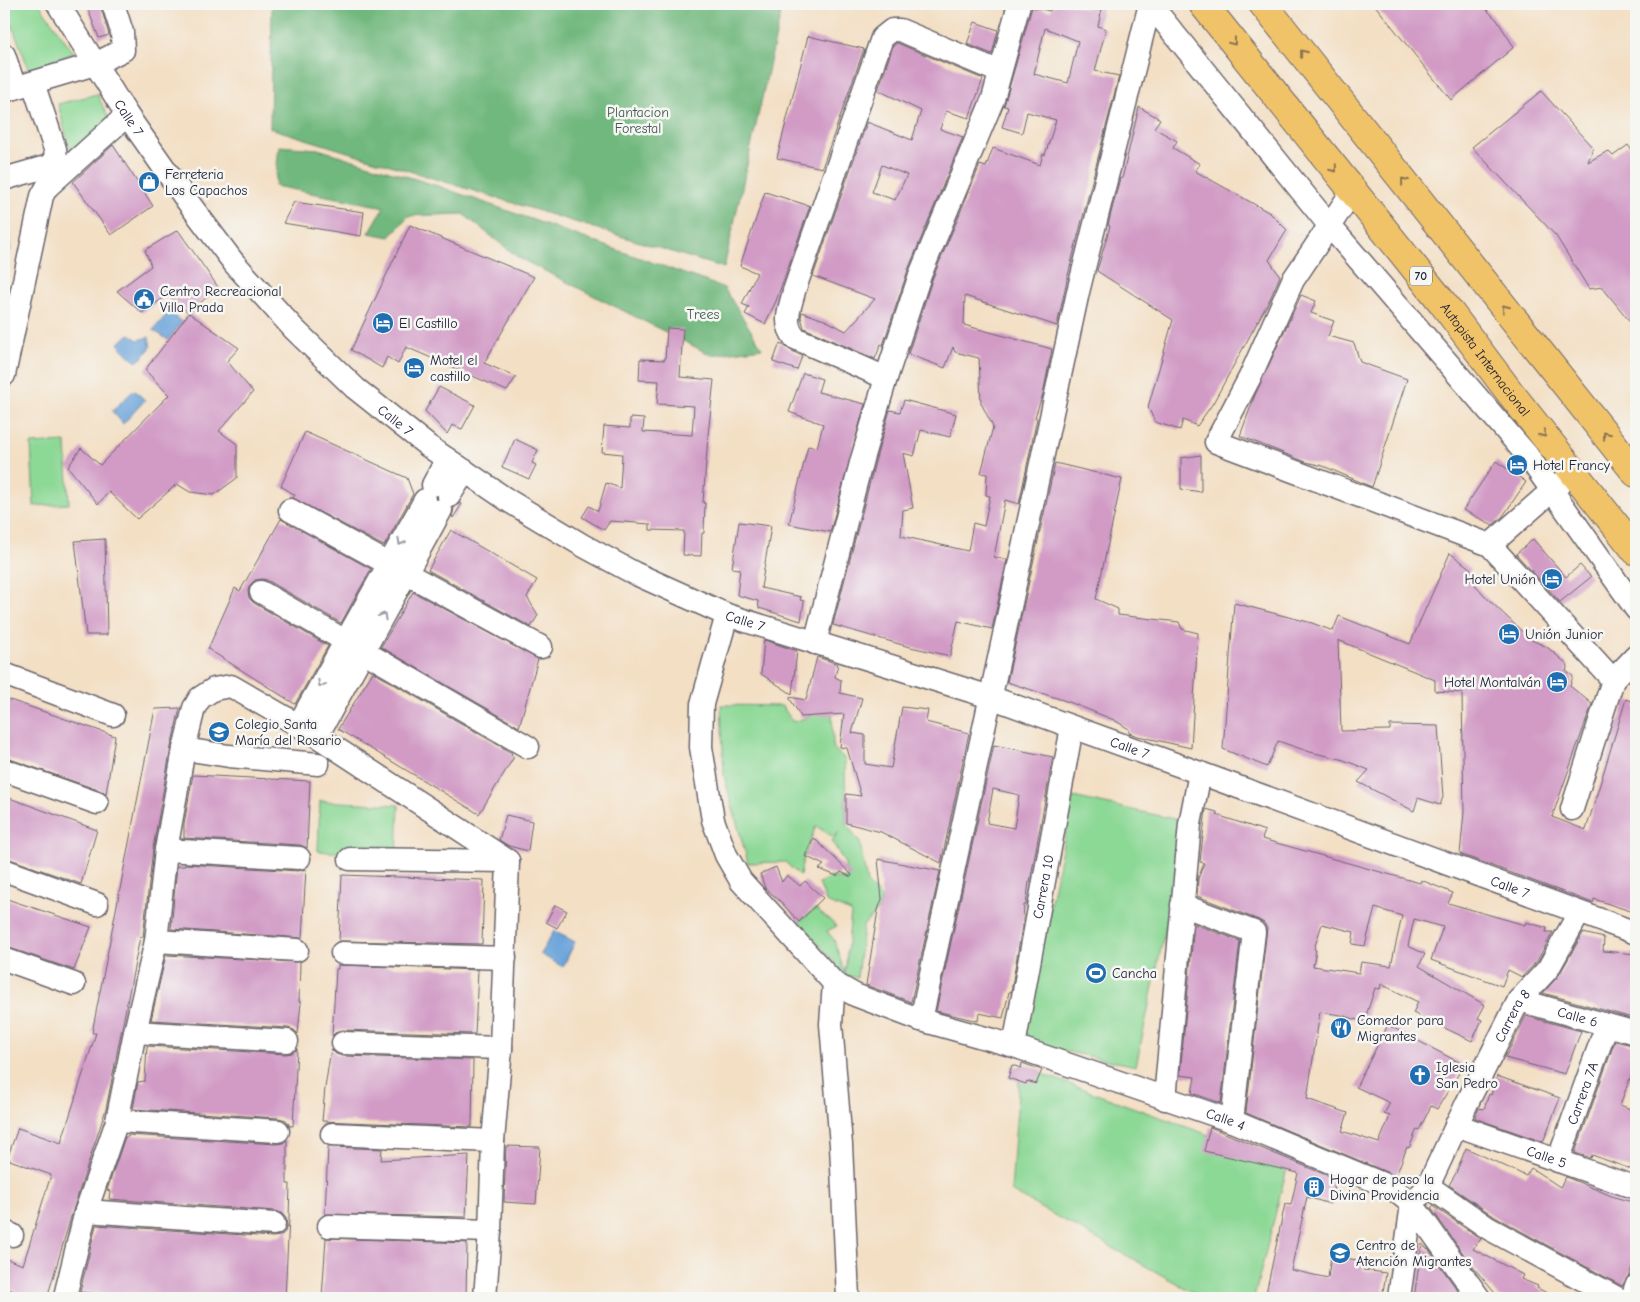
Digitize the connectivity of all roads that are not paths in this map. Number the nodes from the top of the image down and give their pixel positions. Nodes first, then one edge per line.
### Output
1 (58, 4) edge
2 (112, 4) edge
3 (1019, 4) edge
4 (1150, 4) edge
5 (1203, 4) edge
6 (1263, 4) edge
7 (4, 55) edge
8 (95, 64) junction
9 (1000, 72) junction
10 (17, 87) edge
11 (127, 115) junction
12 (4, 179) edge
13 (1352, 192) junction
14 (1329, 225) junction
15 (4, 371) edge
16 (886, 378) junction
17 (456, 465) junction
18 (1574, 471) junction
19 (1636, 473) edge
20 (1552, 491) junction
21 (290, 510) dead end
22 (1490, 545) junction
23 (1636, 551) edge
24 (398, 569) junction
25 (261, 592) dead end
26 (1636, 609) edge
27 (727, 616) junction
28 (808, 640) junction
29 (355, 646) junction
30 (541, 647) dead end
31 (1636, 656) edge
32 (4, 674) edge
33 (1612, 680) junction
34 (990, 698) junction
35 (113, 715) dead end
36 (1072, 727) junction
37 (308, 730) junction
38 (528, 747) dead end
39 (184, 749) junction
40 (318, 764) dead end
41 (4, 770) edge
42 (1200, 773) junction
43 (97, 803) dead end
44 (1572, 810) dead end
45 (166, 850) junction
46 (299, 858) dead end
47 (350, 859) dead end
48 (508, 861) junction
49 (4, 870) edge
50 (97, 904) dead end
51 (1182, 905) junction
52 (1579, 913) junction
53 (1636, 933) edge
54 (156, 941) junction
55 (297, 950) dead end
56 (342, 953) dead end
57 (505, 958) junction
58 (4, 959) edge
59 (834, 983) junction
60 (74, 984) dead end
61 (1519, 1000) junction
62 (921, 1020) junction
63 (1607, 1025) junction
64 (135, 1032) junction
65 (1636, 1033) edge
66 (287, 1041) dead end
67 (343, 1043) dead end
68 (1014, 1046) junction
69 (501, 1048) junction
70 (1165, 1099) junction
71 (117, 1121) junction
72 (1232, 1121) junction
73 (1456, 1126) junction
74 (278, 1131) dead end
75 (332, 1134) dead end
76 (493, 1141) junction
77 (1558, 1161) junction
78 (1428, 1186) junction
79 (1636, 1188) edge
80 (1412, 1204) junction
81 (86, 1211) junction
82 (274, 1224) dead end
83 (329, 1226) dead end
84 (490, 1231) junction
85 (1636, 1286) edge
86 (69, 1298) edge
87 (485, 1298) edge
88 (848, 1298) edge
89 (1399, 1298) edge
90 (1479, 1298) edge
91 (1617, 1298) edge
92 (1632, 1298) edge

1 - 8 street, Calle 7
2 - 8 street
3 - 9 street
4 - 14 street
4 - 34 street
5 -> 13 highway, Autopista Internacional / 70
19 -> 6 highway
7 - 10 street
8 - 10 street
8 - 11 street, Calle 7
9 - 16 street
9 - 16 street
10 - 12 street
11 - 15 street
11 - 17 street, Calle 7
13 - 14 street
13 -> 18 highway, Autopista Internacional / 70
14 - 20 street
14 - 22 street
16 - 28 street
17 - 24 street
17 - 27 street, Calle 7
18 - 20 street
18 - 23 highway, Autopista Internacional / 70
20 - 22 street
20 - 26 street
21 - 24 street
22 - 33 street
24 - 29 street
24 - 30 street
25 - 29 street
27 - 28 street, Calle 7
27 - 59 street, Calle 4
28 - 34 street, Calle 7
29 - 37 street
29 - 38 street
31 - 33 street
32 - 35 street
33 - 44 street
34 - 36 street, Calle 7
34 - 62 street
36 - 42 street, Calle 7
36 - 68 street, Carrera 10
37 - 39 street
37 - 48 street
39 - 40 street
39 - 45 street
41 - 43 street
42 - 51 street
42 - 52 street, Calle 7
45 - 46 street
45 - 54 street
47 - 48 street
48 - 57 street
49 - 50 street
51 - 70 street
51 - 72 street
52 - 53 street, Calle 7
52 - 61 street, Carrera 8
54 - 55 street
54 - 64 street
56 - 57 street
57 - 69 street
58 - 60 street
59 - 62 street, Calle 4
59 - 88 street
61 - 63 street, Calle 6
61 - 73 street, Carrera 8
62 - 68 street, Calle 4
63 - 65 street, Calle 6
63 - 77 street, Carrera 7A
64 - 66 street
64 - 71 street
67 - 69 street
68 - 70 street, Calle 4
69 - 76 street
70 - 72 street, Calle 4
71 - 74 street
71 - 81 street
72 - 80 street, Calle 4
73 - 77 street, Calle 5
73 - 78 street, Carrera 8
75 - 76 street
76 - 84 street
77 - 79 street, Calle 5
78 - 80 street, Carrera 8
78 - 91 street
80 - 89 street
80 - 90 street, Calle 4
81 - 82 street
81 - 86 street
83 - 84 street
84 - 87 street
85 - 92 street

